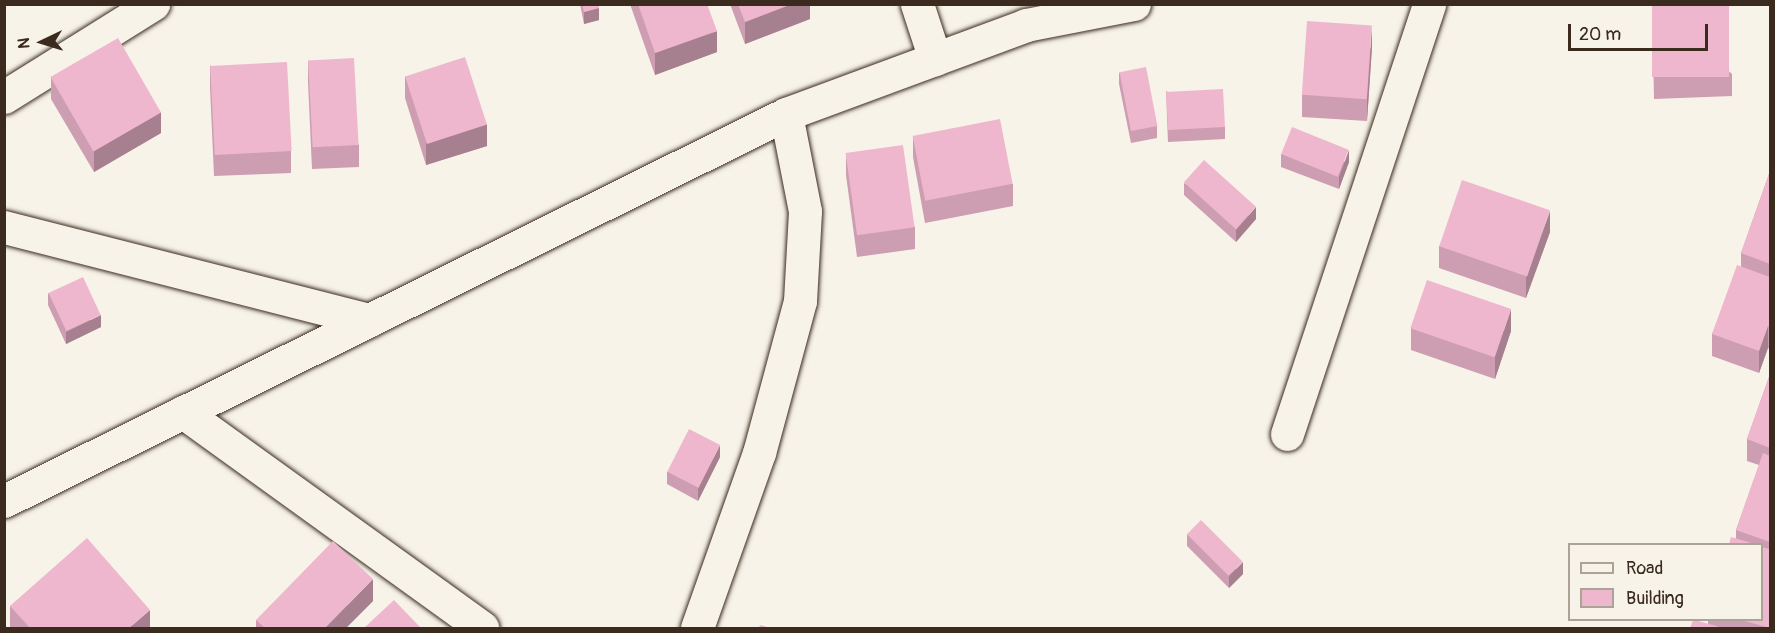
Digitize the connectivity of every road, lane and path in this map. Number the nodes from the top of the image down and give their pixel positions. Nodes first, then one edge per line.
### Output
1 (153, 4) edge
2 (917, 4) edge
3 (1134, 4) edge
4 (1429, 4) edge
5 (935, 59) junction
6 (4, 97) edge
7 (786, 114) junction
8 (4, 226) edge
9 (369, 320) junction
10 (183, 412) junction
11 (1287, 434) dead end
12 (4, 501) edge
13 (482, 628) edge
14 (697, 628) edge

1 - 6 street
2 - 5 street
3 - 5 street
4 - 11 street
5 - 7 street
7 - 9 street
7 - 14 street
8 - 9 street
9 - 10 street
10 - 12 street
10 - 13 street

